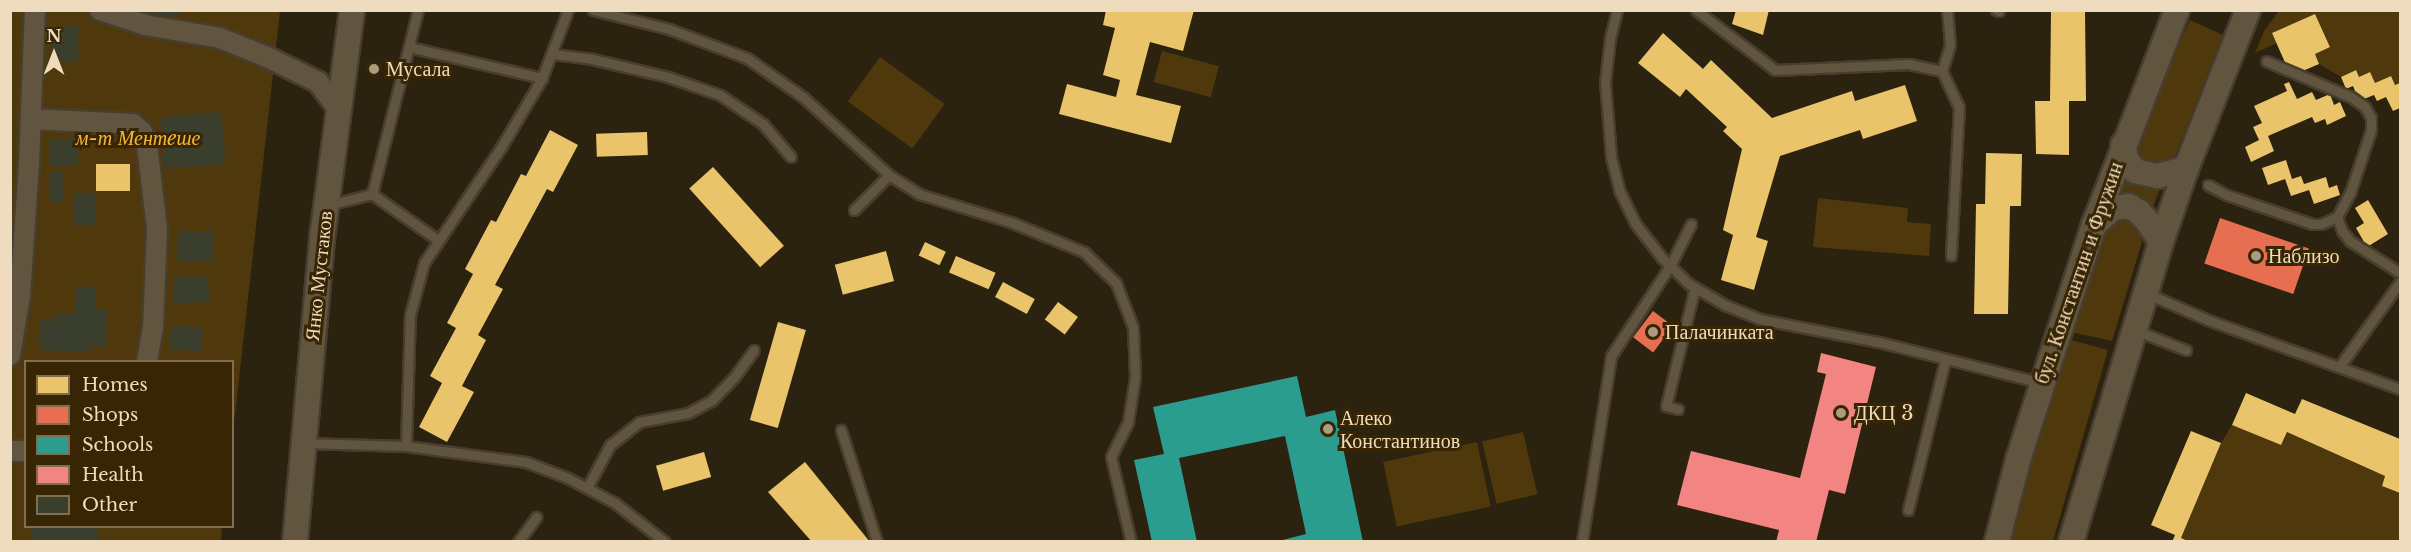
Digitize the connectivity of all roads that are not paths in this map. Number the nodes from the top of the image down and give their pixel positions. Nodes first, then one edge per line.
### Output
1 (36, 10) edge
2 (100, 10) edge
3 (352, 10) edge
4 (418, 10) edge
5 (568, 10) edge
6 (593, 10) edge
7 (1617, 10) edge
8 (1696, 10) edge
9 (1947, 10) edge
10 (2177, 10) edge
11 (2248, 10) edge
12 (628, 14) edge
13 (409, 47) junction
14 (553, 54) junction
15 (2266, 61) dead end
16 (1942, 71) junction
17 (542, 78) junction
18 (338, 109) junction
19 (31, 119) junction
20 (2123, 145) junction
21 (791, 157) dead end
22 (2186, 169) junction
23 (889, 175) junction
24 (2208, 185) dead end
25 (372, 195) junction
26 (326, 206) junction
27 (854, 210) dead end
28 (2337, 218) junction
29 (1691, 224) dead end
30 (2094, 225) junction
31 (438, 240) junction
32 (2161, 242) junction
33 (1952, 256) dead end
34 (1670, 266) junction
35 (2400, 273) edge
36 (2400, 282) edge
37 (1695, 287) junction
38 (2146, 293) junction
39 (2135, 330) junction
40 (754, 350) dead end
41 (2186, 350) dead end
42 (10, 355) edge
43 (147, 360) edge
44 (1944, 360) junction
45 (2339, 367) junction
46 (2042, 383) junction
47 (2400, 389) edge
48 (1678, 409) dead end
49 (841, 430) dead end
50 (303, 443) junction
51 (406, 446) junction
52 (587, 488) junction
53 (1908, 510) dead end
54 (536, 517) dead end
55 (295, 542) edge
56 (518, 542) edge
57 (665, 542) edge
58 (877, 542) edge
59 (1131, 542) edge
60 (1582, 542) edge
61 (1997, 542) edge
62 (2071, 542) edge

1 - 19 street
2 - 18 street
3 - 18 street, Янко Мустаков
4 - 13 lane
5 - 14 lane
6 - 12 lane
7 - 34 lane
8 - 16 lane
9 - 16 lane
10 - 20 street, бул. Константин и Фружин
11 - 22 street
12 - 23 lane
13 - 17 lane
13 - 25 lane
14 - 17 lane
14 - 21 lane
15 - 28 lane
16 - 33 lane
17 - 31 lane
18 - 26 street, Янко Мустаков
19 - 42 street
19 - 43 street
20 - 22 street
20 - 30 street, бул. Константин и Фружин
22 - 32 street
23 - 27 lane
23 - 59 lane
24 - 28 lane
25 - 26 lane
25 - 31 lane
26 - 50 street, Янко Мустаков
28 - 35 lane
29 - 34 lane
30 - 32 street
30 - 46 street, бул. Константин и Фружин
31 - 51 lane
32 - 38 street
34 - 37 lane
34 - 60 lane
36 - 45 lane
37 - 44 lane
37 - 48 lane
38 - 39 street
38 - 45 lane
39 - 41 lane
39 - 62 street
40 - 52 lane
44 - 46 lane
44 - 53 lane
45 - 47 lane
46 - 61 street, бул. Константин и Фружин
49 - 58 lane
50 - 51 lane
50 - 55 street, Янко Мустаков
51 - 52 lane
52 - 57 lane
54 - 56 lane

